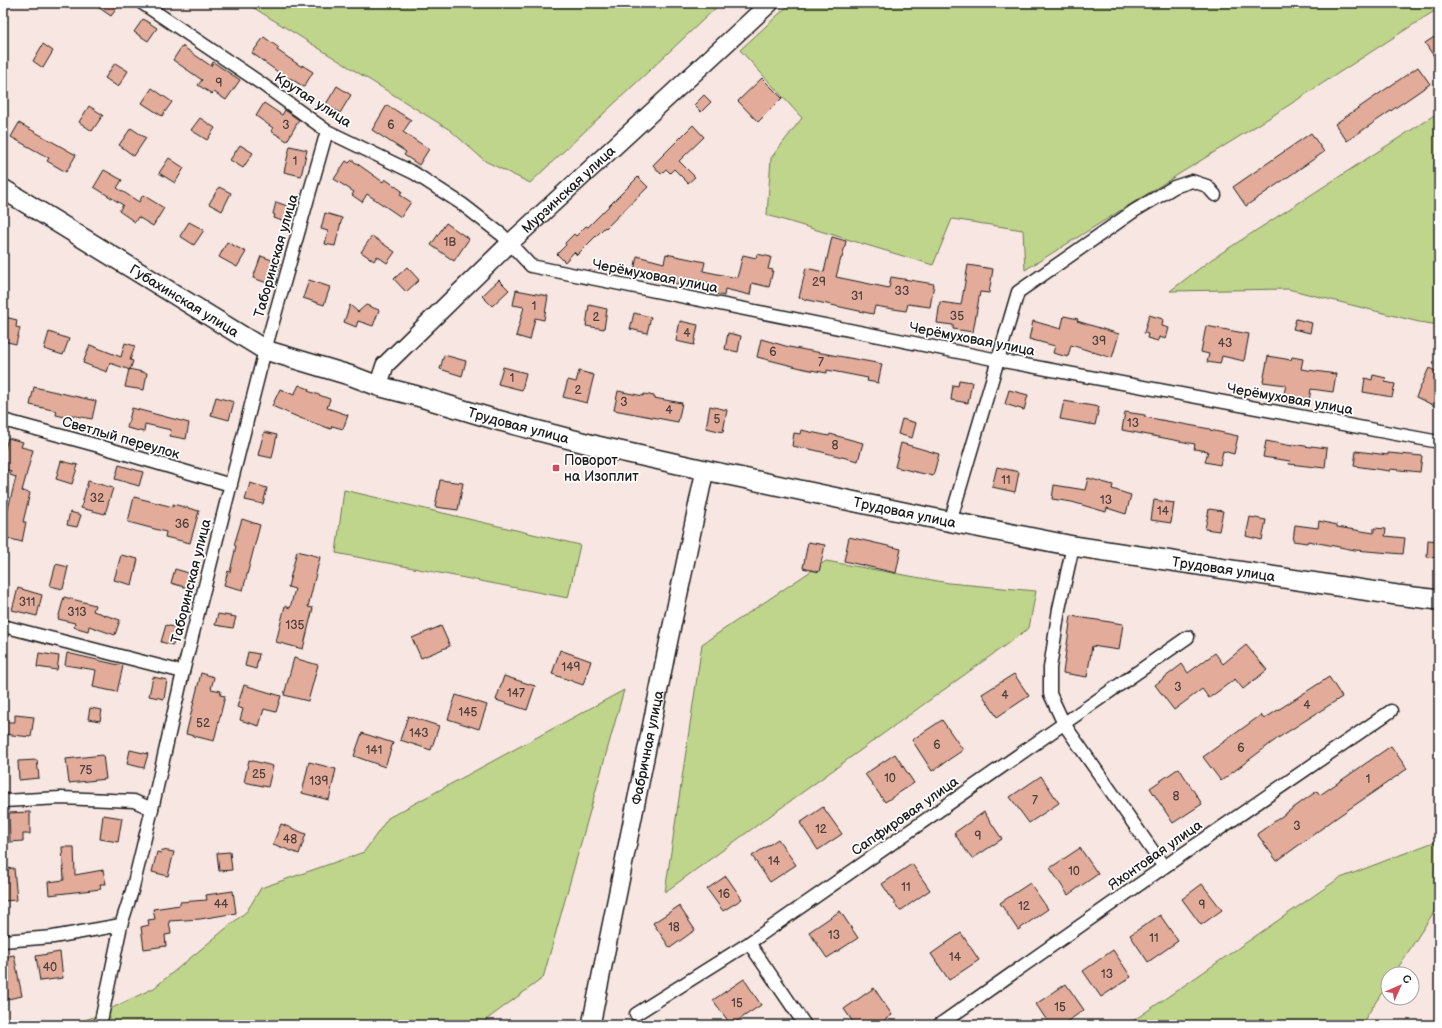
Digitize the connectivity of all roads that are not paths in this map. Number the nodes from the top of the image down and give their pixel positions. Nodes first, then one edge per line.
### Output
1 (142, 3) edge
2 (770, 3) edge
3 (327, 131) junction
4 (3, 189) edge
5 (1215, 195) dead end
6 (510, 243) junction
7 (265, 350) junction
8 (998, 360) junction
9 (378, 386) junction
10 (3, 420) edge
11 (1439, 442) edge
12 (705, 470) junction
13 (231, 486) junction
14 (950, 522) junction
15 (1073, 546) junction
16 (1439, 600) edge
17 (3, 626) edge
18 (1188, 637) dead end
19 (183, 672) junction
20 (1391, 711) dead end
21 (1064, 724) junction
22 (3, 801) edge
23 (152, 810) junction
24 (1164, 867) junction
25 (121, 925) junction
26 (3, 941) edge
27 (749, 943) junction
28 (636, 1014) dead end
29 (99, 1025) edge
30 (592, 1025) edge
31 (805, 1025) edge
32 (939, 1025) edge

1 - 3 street, Крутая улица
2 - 6 street, Мурзинская улица
3 - 6 street, Крутая улица
3 - 7 street, Таборинская улица
4 - 7 main road, Губахинская улица
5 - 8 street
6 - 8 street, Черёмуховая улица
6 - 9 street, Мурзинская улица
7 - 9 main road, Губахинская улица
7 - 13 street, Таборинская улица
8 - 11 street, Черёмуховая улица
8 - 14 street
9 - 12 main road, Трудовая улица
10 - 13 street, Светлый переулок
12 - 14 main road, Трудовая улица
12 - 30 street, Фабричная улица
13 - 19 street, Таборинская улица
14 - 15 main road, Трудовая улица
15 - 16 main road, Трудовая улица
15 - 21 street
17 - 19 street
18 - 21 street, Сапфировая улица
19 - 23 street, Таборинская улица
20 - 24 street, Яхонтовая улица
21 - 24 street
21 - 27 street, Сапфировая улица
22 - 23 street
23 - 25 street, Таборинская улица
24 - 32 street, Яхонтовая улица
25 - 26 street
25 - 29 street, Таборинская улица
27 - 28 street, Сапфировая улица
27 - 31 street

